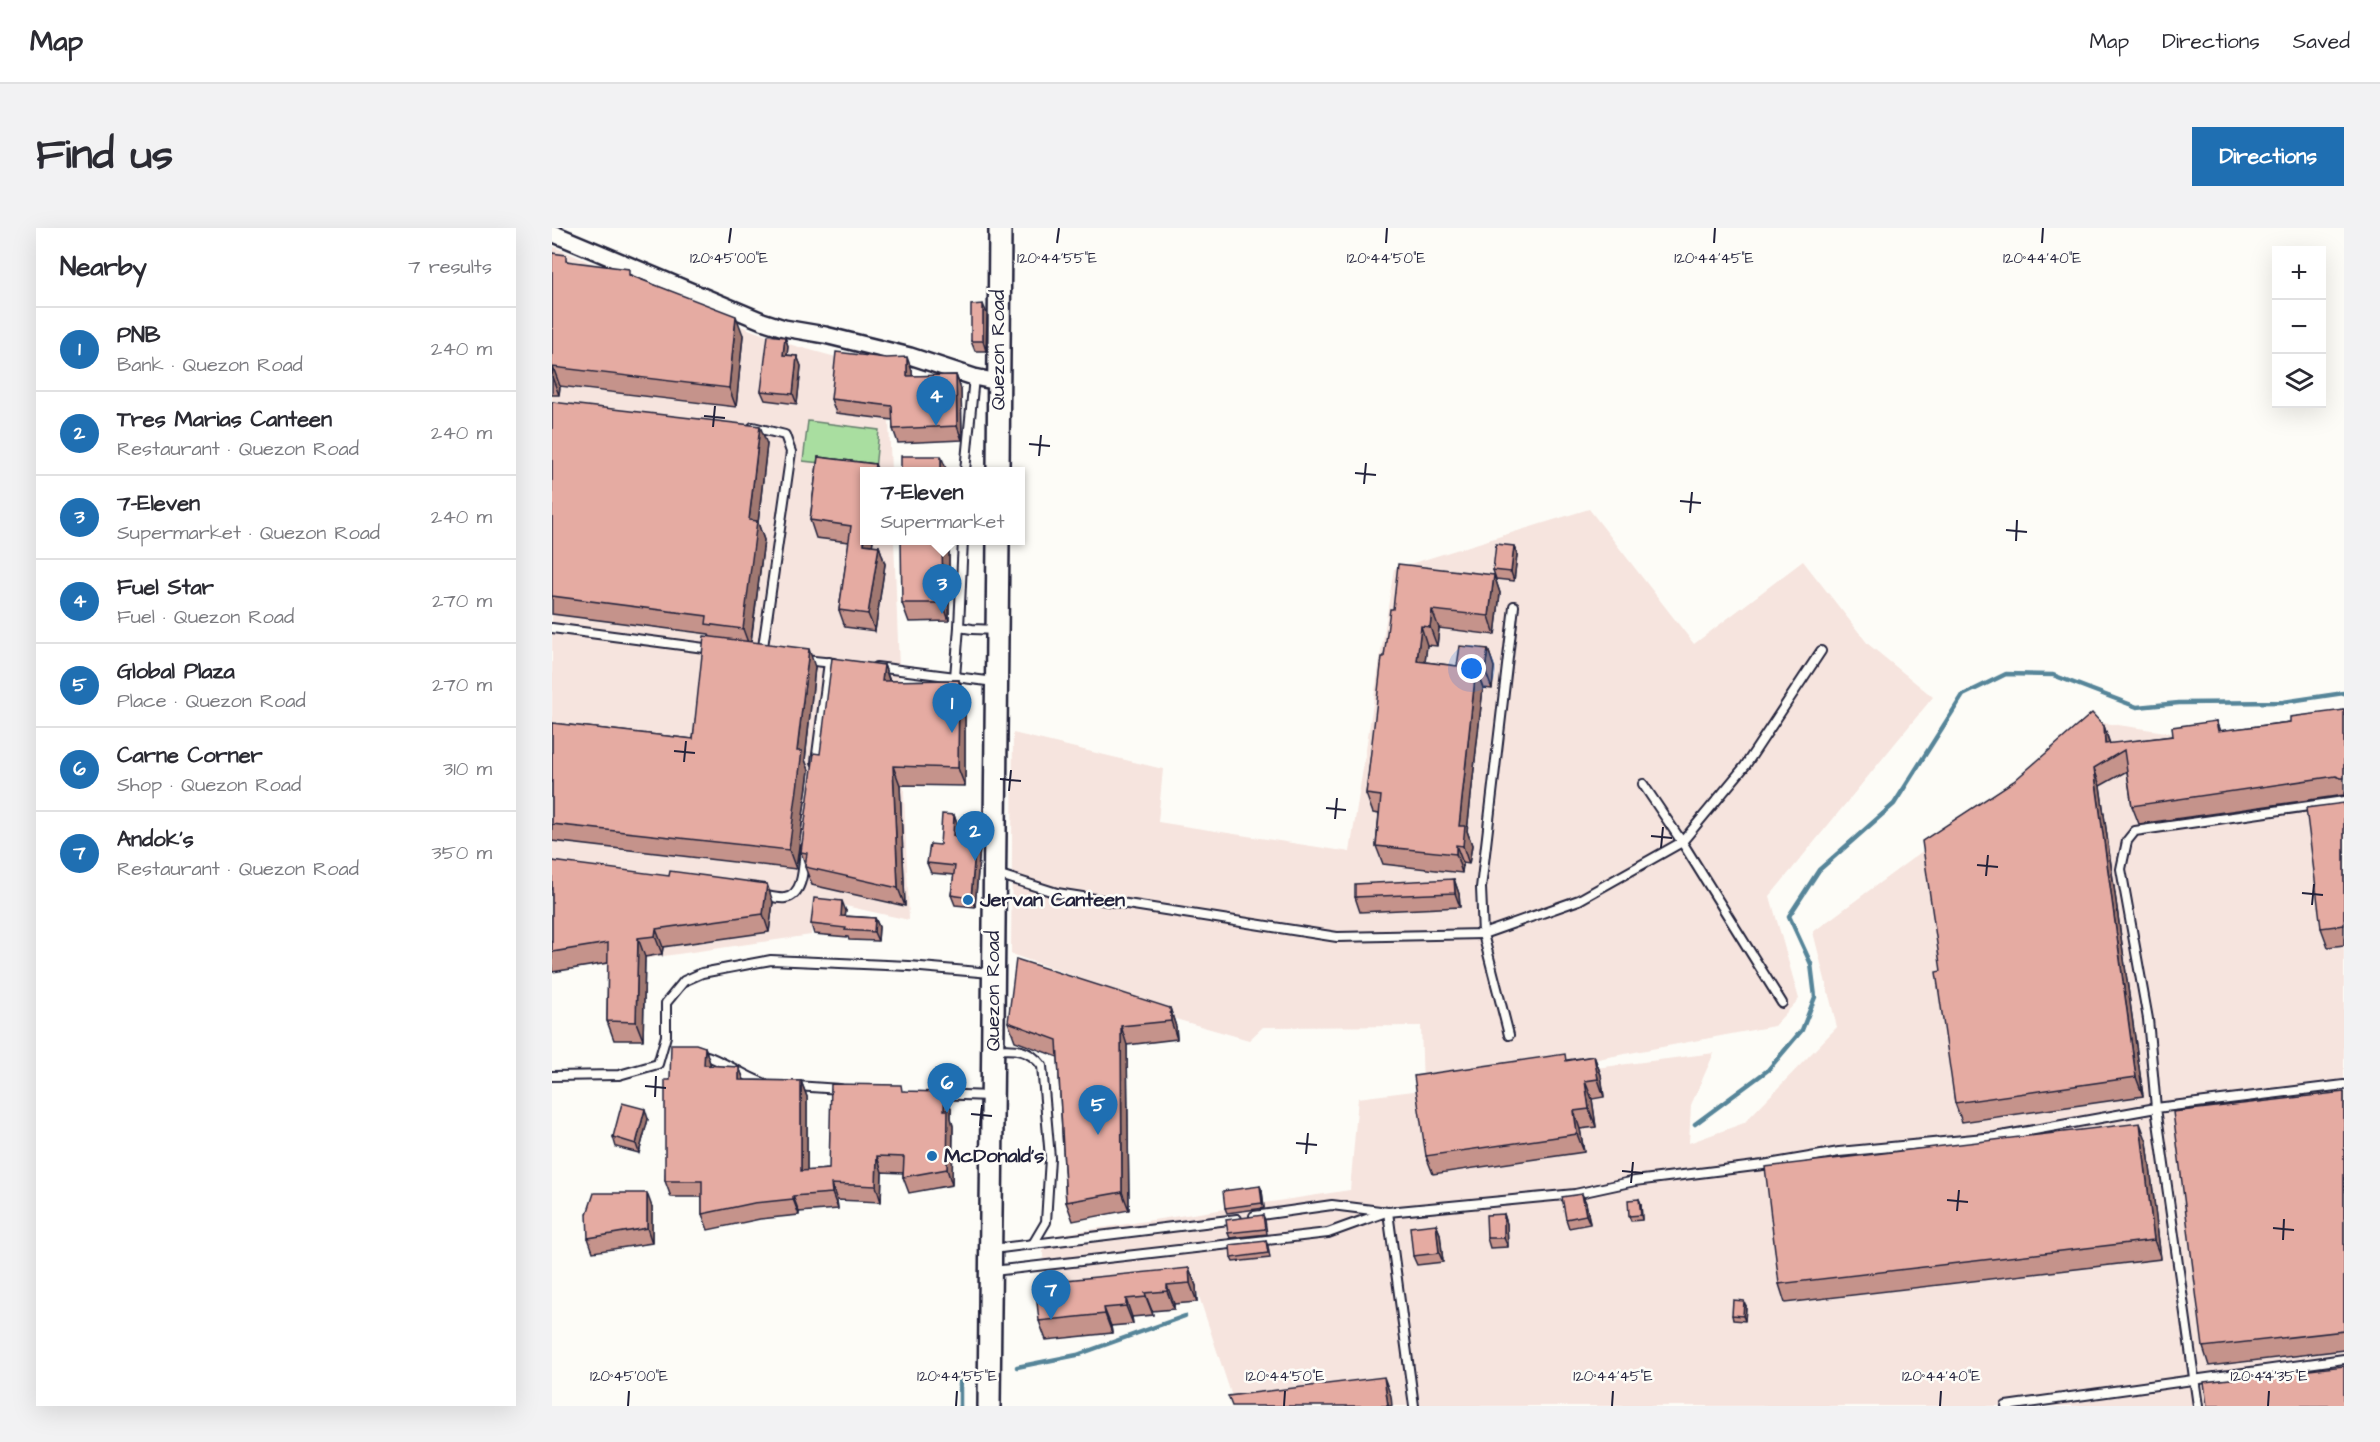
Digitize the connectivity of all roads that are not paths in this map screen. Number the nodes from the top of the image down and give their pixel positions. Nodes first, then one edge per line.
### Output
1 (1000, 228) edge
2 (553, 234) edge
3 (974, 377) junction
4 (998, 382) junction
5 (738, 426) edge
6 (965, 467) edge
7 (998, 467) edge
8 (963, 545) edge
9 (998, 545) edge
10 (1514, 606) dead end
11 (552, 627) edge
12 (959, 627) junction
13 (997, 630) junction
14 (726, 650) edge
15 (1821, 651) dead end
16 (750, 654) edge
17 (761, 655) junction
18 (773, 656) edge
19 (795, 659) edge
20 (829, 662) junction
21 (840, 663) edge
22 (862, 666) edge
23 (955, 677) junction
24 (997, 682) junction
25 (815, 767) edge
26 (1643, 784) dead end
27 (2344, 801) edge
28 (806, 838) edge
29 (1682, 842) junction
30 (993, 872) junction
31 (751, 893) edge
32 (1483, 934) junction
33 (993, 973) junction
34 (1782, 1003) dead end
35 (1509, 1035) dead end
36 (993, 1050) junction
37 (661, 1053) junction
38 (670, 1053) edge
39 (689, 1053) edge
40 (552, 1076) edge
41 (778, 1085) edge
42 (2344, 1085) edge
43 (789, 1086) edge
44 (846, 1089) edge
45 (925, 1094) edge
46 (992, 1096) junction
47 (2156, 1108) junction
48 (1388, 1212) junction
49 (1033, 1244) junction
50 (990, 1250) junction
51 (990, 1271) junction
52 (2344, 1359) edge
53 (2195, 1379) junction
54 (989, 1406) edge
55 (1414, 1406) edge
56 (2006, 1406) edge
57 (2198, 1406) edge

1 - 4 main road, Quezon Road
2 - 3 street
3 - 4 street
3 - 6 lane
4 - 7 main road, Quezon Road
5 - 17 lane
8 - 12 lane
9 - 13 main road, Quezon Road
10 - 32 lane
11 - 14 lane
12 - 13 lane
12 - 23 lane
13 - 24 main road, Quezon Road
15 - 29 lane
16 - 17 lane
17 - 18 lane
19 - 20 lane
20 - 21 lane
20 - 25 lane
22 - 23 lane
23 - 24 lane
24 - 30 main road, Quezon Road
26 - 29 lane
27 - 47 lane
28 - 31 lane
29 - 32 lane
29 - 34 lane
30 - 32 lane
30 - 33 main road, Quezon Road
32 - 35 lane
33 - 36 main road, Quezon Road
33 - 37 lane
36 - 46 main road, Quezon Road
36 - 49 lane
37 - 38 lane
37 - 40 lane
39 - 41 lane
42 - 47 lane
43 - 44 lane
45 - 46 lane
46 - 50 main road, Quezon Road
47 - 48 lane
47 - 53 lane
48 - 49 lane
48 - 51 lane
48 - 55 lane
49 - 50 lane
50 - 51 main road, Quezon Road
51 - 54 main road, Quezon Road
52 - 53 lane
53 - 56 lane
53 - 57 lane

